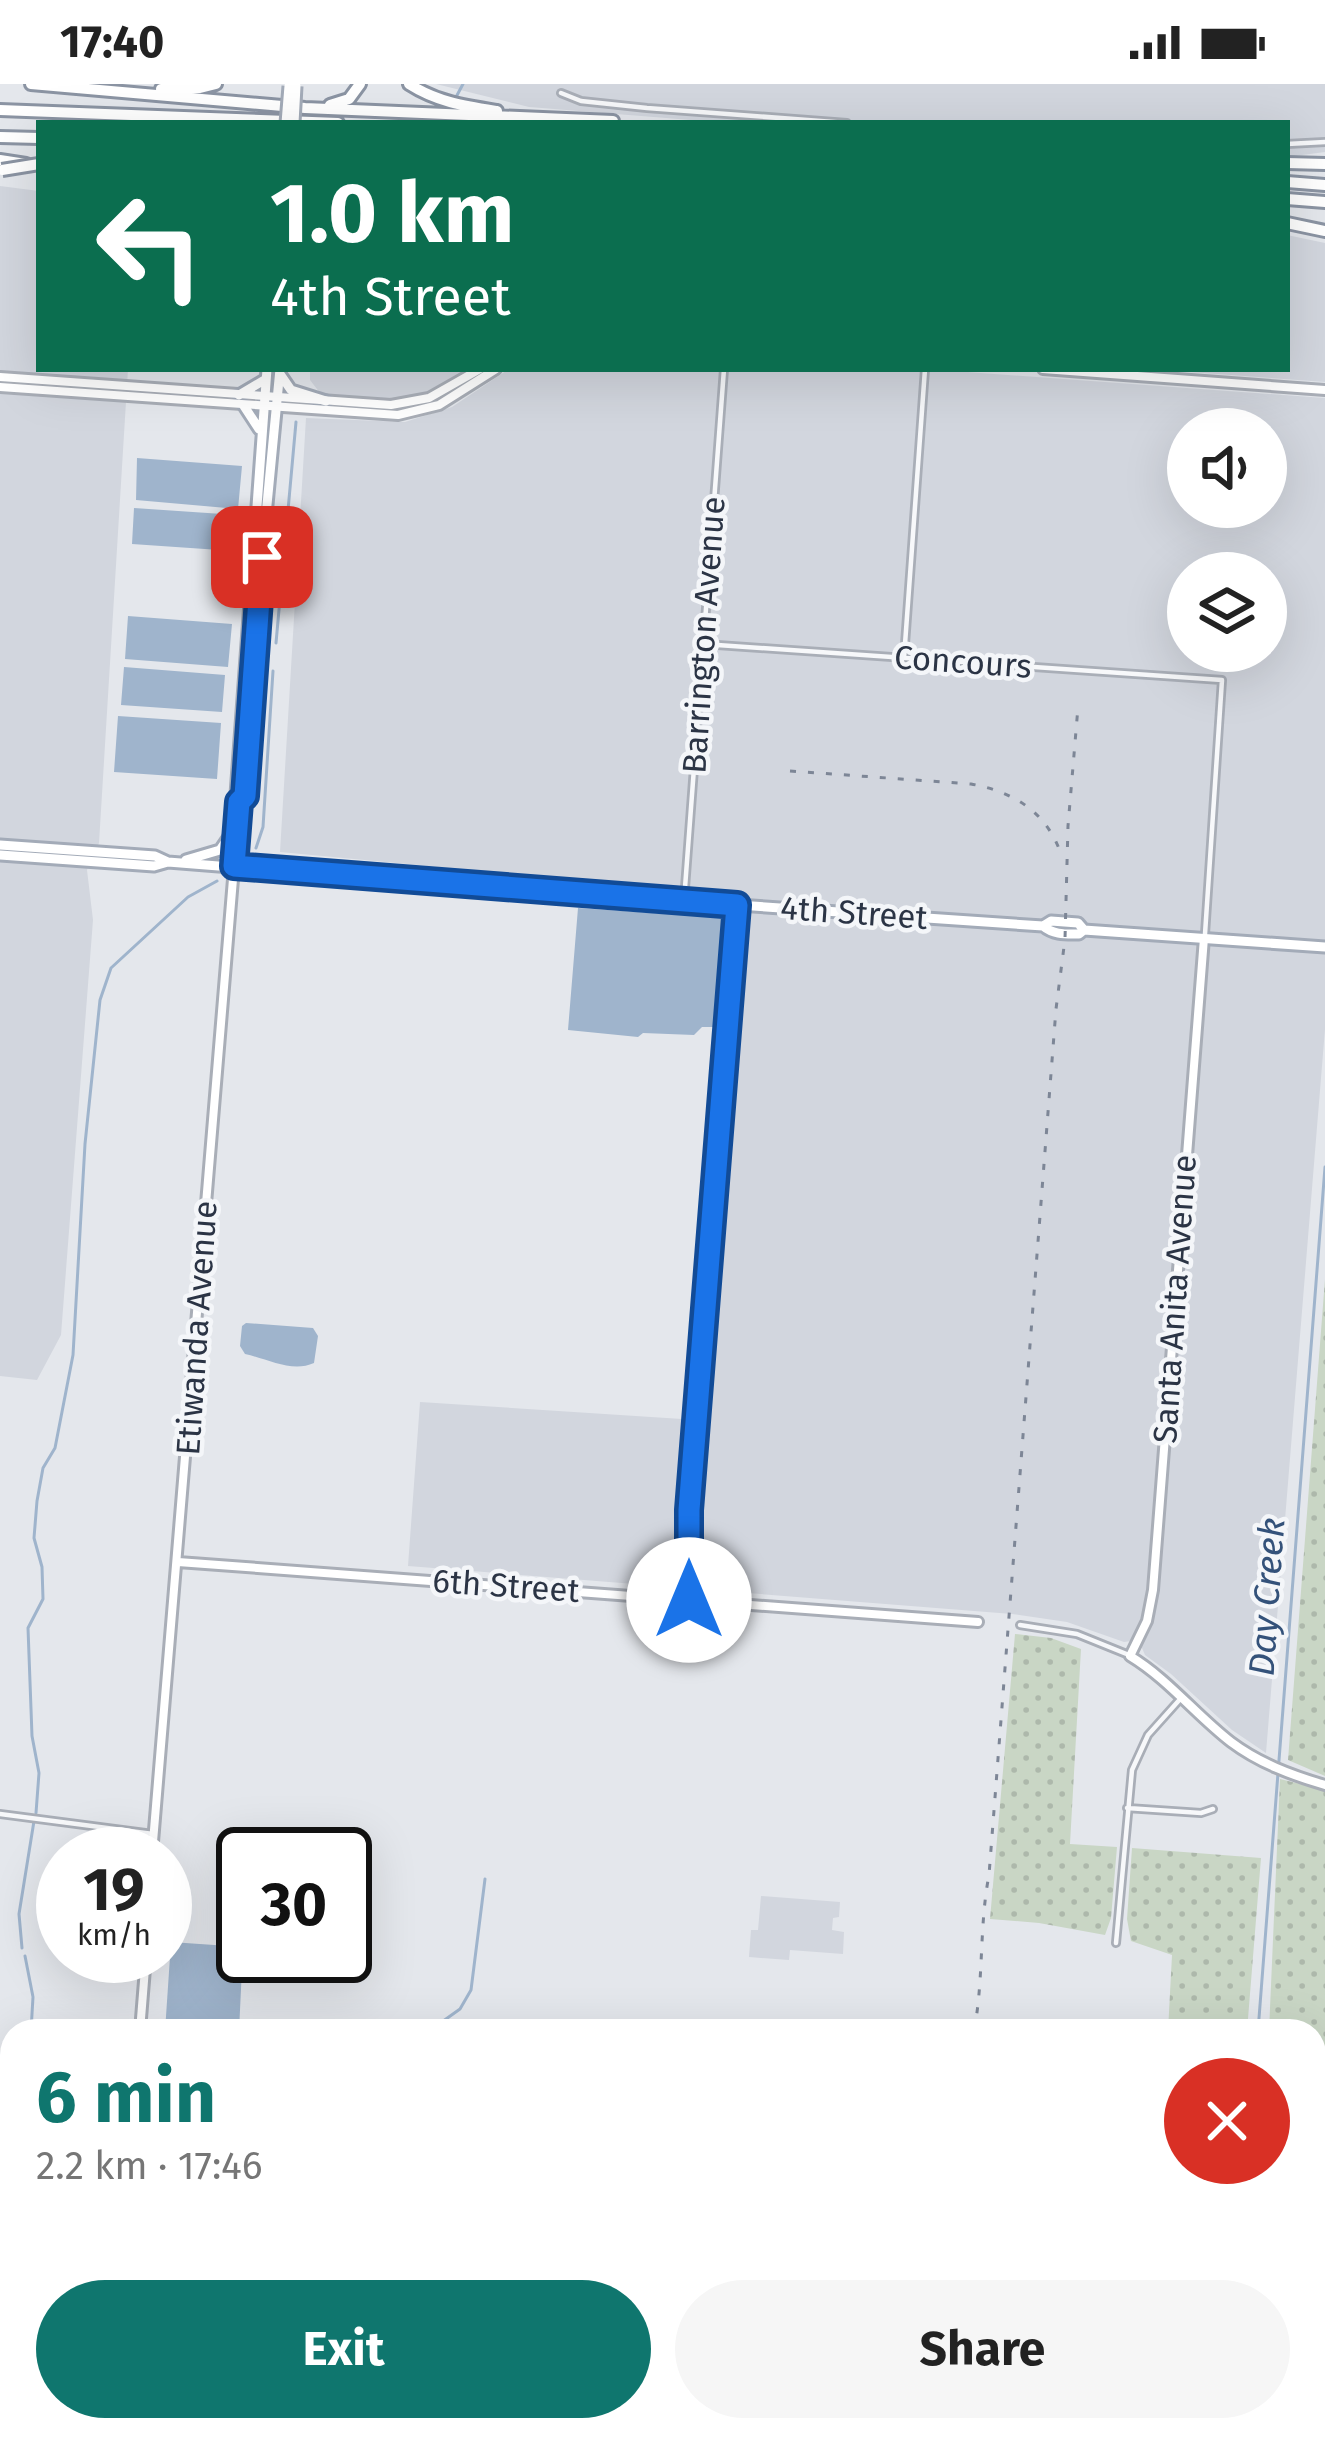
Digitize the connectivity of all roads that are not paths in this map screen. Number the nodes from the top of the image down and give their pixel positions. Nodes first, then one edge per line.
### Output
1 (31, 84) edge
2 (216, 84) edge
3 (360, 84) edge
4 (410, 84) edge
5 (293, 85) edge
6 (116, 91) junction
7 (561, 93) dead end
8 (297, 107) junction
9 (0, 110) edge
10 (452, 110) junction
11 (260, 120) edge
12 (290, 120) edge
13 (587, 120) edge
14 (807, 120) edge
15 (0, 137) edge
16 (36, 138) edge
17 (1325, 142) edge
18 (1290, 144) edge
19 (1290, 163) edge
20 (1325, 164) edge
21 (36, 165) edge
22 (1, 167) edge
23 (1290, 182) edge
24 (1322, 183) edge
25 (1290, 199) edge
26 (1325, 202) edge
27 (1290, 222) edge
28 (1325, 228) edge
29 (280, 372) edge
30 (476, 372) edge
31 (492, 372) edge
32 (724, 372) edge
33 (925, 372) edge
34 (1083, 372) edge
35 (266, 374) edge
36 (0, 376) edge
37 (0, 387) edge
38 (1325, 390) edge
39 (242, 400) junction
40 (326, 400) junction
41 (270, 402) junction
42 (378, 405) junction
43 (340, 413) junction
44 (262, 434) junction
45 (704, 644) junction
46 (904, 658) junction
47 (239, 802) junction
48 (237, 826) junction
49 (0, 845) edge
50 (0, 855) edge
51 (174, 862) junction
52 (234, 866) junction
53 (684, 901) junction
54 (737, 905) junction
55 (1204, 938) junction
56 (1325, 947) edge
57 (178, 1562) junction
58 (689, 1600) junction
59 (978, 1622) dead end
60 (1020, 1625) dead end
61 (1130, 1656) junction
62 (1181, 1697) junction
63 (1325, 1785) edge
64 (1127, 1808) junction
65 (1213, 1809) dead end
66 (0, 1814) edge
67 (99, 1827) edge
68 (154, 1827) edge
69 (1116, 1943) dead end
70 (144, 1983) edge
71 (141, 2019) edge

1 - 6 highway
2 - 6 highway
3 - 8 highway
4 - 10 highway
5 - 12 main road, bridge
6 - 8 highway
7 - 14 street
8 - 10 highway
9 - 11 highway
10 - 13 highway
15 - 16 highway
17 - 18 street
19 - 20 highway
21 - 22 highway, bridge
23 - 24 highway
25 - 26 highway
27 - 28 highway
29 - 40 main road
29 - 41 main road, Etiwanda Avenue
30 - 42 main road
31 - 43 main road
32 - 45 street, Barrington Avenue
33 - 46 street
34 - 38 main road
35 - 39 main road
35 - 41 main road, Etiwanda Avenue
36 - 39 main road
37 - 39 main road
39 - 41 main road
39 - 44 main road
40 - 41 main road
40 - 42 main road
41 - 43 main road
41 - 44 main road, Etiwanda Avenue
41 - 47 main road, Etiwanda Avenue
42 - 43 main road
44 - 47 main road, Etiwanda Avenue
45 - 46 street, Concours
45 - 53 street, Barrington Avenue
46 - 55 street, Concours
47 - 48 main road, Etiwanda Avenue
48 - 51 main road
48 - 52 main road, Etiwanda Avenue
49 - 51 main road
50 - 51 main road
51 - 52 main road, 4th Street
52 - 53 main road, 4th Street
52 - 57 main road, Etiwanda Avenue
53 - 54 main road, 4th Street
54 - 55 main road, 4th Street
54 - 58 street
55 - 56 main road, 4th Street
55 - 61 main road, Santa Anita Avenue
57 - 58 main road, 6th Street
57 - 68 main road, Etiwanda Avenue
58 - 59 main road, 6th Street
60 - 61 street
61 - 62 main road
62 - 63 main road
62 - 64 street
64 - 65 street
64 - 69 street
66 - 67 street
70 - 71 main road

